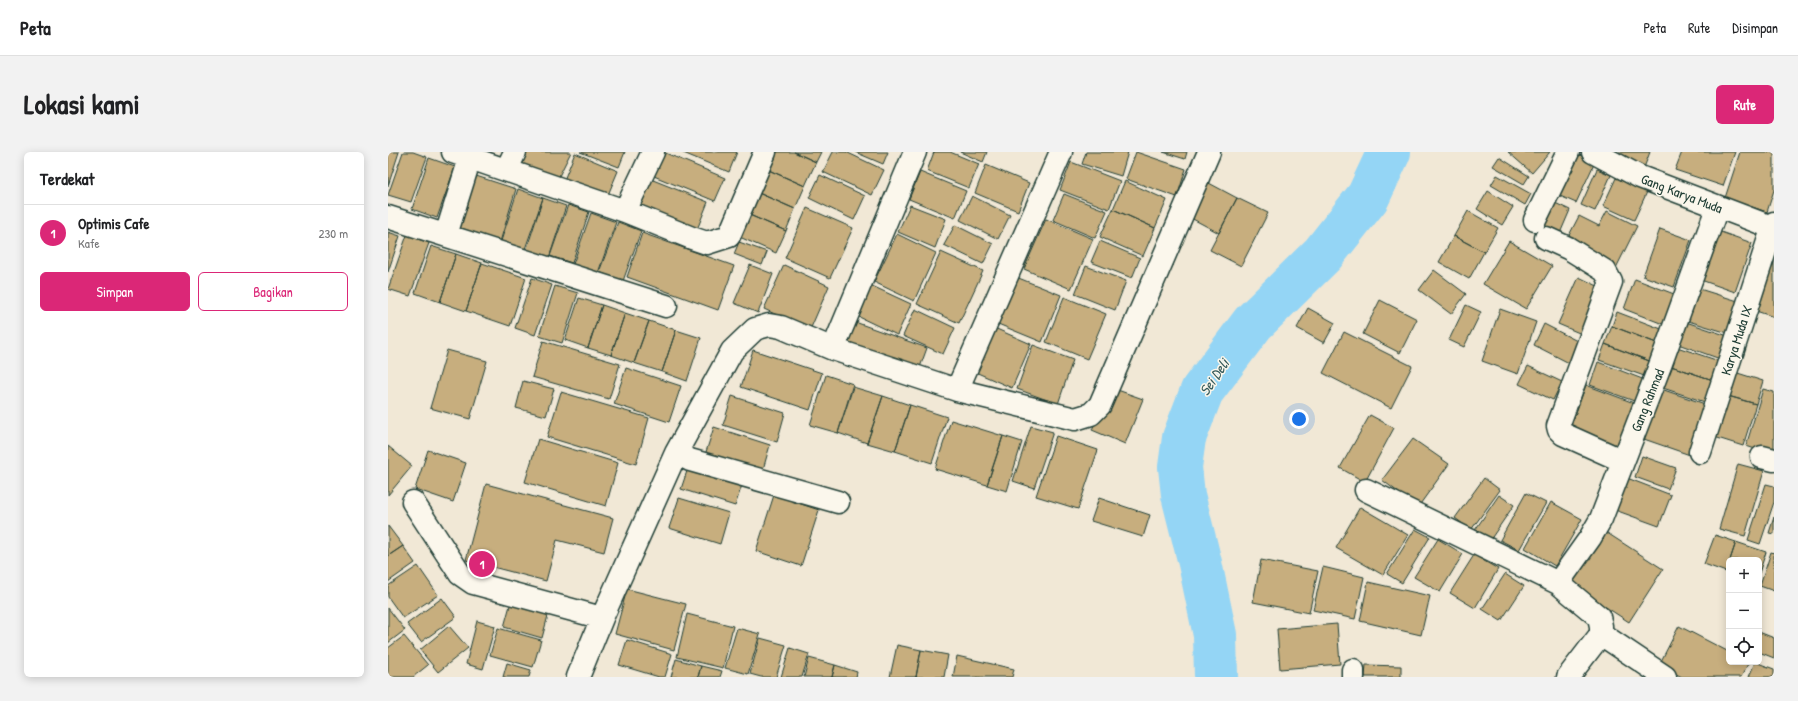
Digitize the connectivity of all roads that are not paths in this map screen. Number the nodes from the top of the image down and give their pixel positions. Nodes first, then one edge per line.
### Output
1 (653, 152) edge
2 (765, 152) edge
3 (915, 152) edge
4 (1061, 152) edge
5 (1209, 152) edge
6 (1568, 152) edge
7 (1593, 152) edge
8 (461, 155) edge
9 (511, 161) edge
10 (1717, 208) junction
11 (625, 211) junction
12 (388, 217) edge
13 (1535, 220) dead end
14 (1774, 226) edge
15 (446, 235) junction
16 (1546, 238) dead end
17 (666, 306) dead end
18 (833, 349) junction
19 (957, 390) junction
20 (1700, 452) dead end
21 (676, 453) junction
22 (1623, 461) junction
23 (1366, 490) dead end
24 (413, 502) dead end
25 (838, 502) dead end
26 (1558, 583) junction
27 (602, 618) junction
28 (1601, 634) junction
29 (581, 676) edge
30 (1568, 677) edge
31 (1665, 677) edge

1 - 11 street
2 - 11 street
3 - 18 street
4 - 19 street
5 - 19 street
6 - 13 street
7 - 10 street, Gang Karya Muda
8 - 9 street
8 - 15 street
9 - 11 street
10 - 14 street, Gang Karya Muda
10 - 22 street, Gang Rahmad
12 - 15 street
14 - 20 street, Karya Muda IX
15 - 17 street
16 - 22 street
18 - 19 street
18 - 21 street
21 - 25 street
21 - 27 street
22 - 26 street, Gang Rahmad
23 - 26 street
24 - 27 street
26 - 28 street
27 - 29 street
28 - 30 street
28 - 31 street

